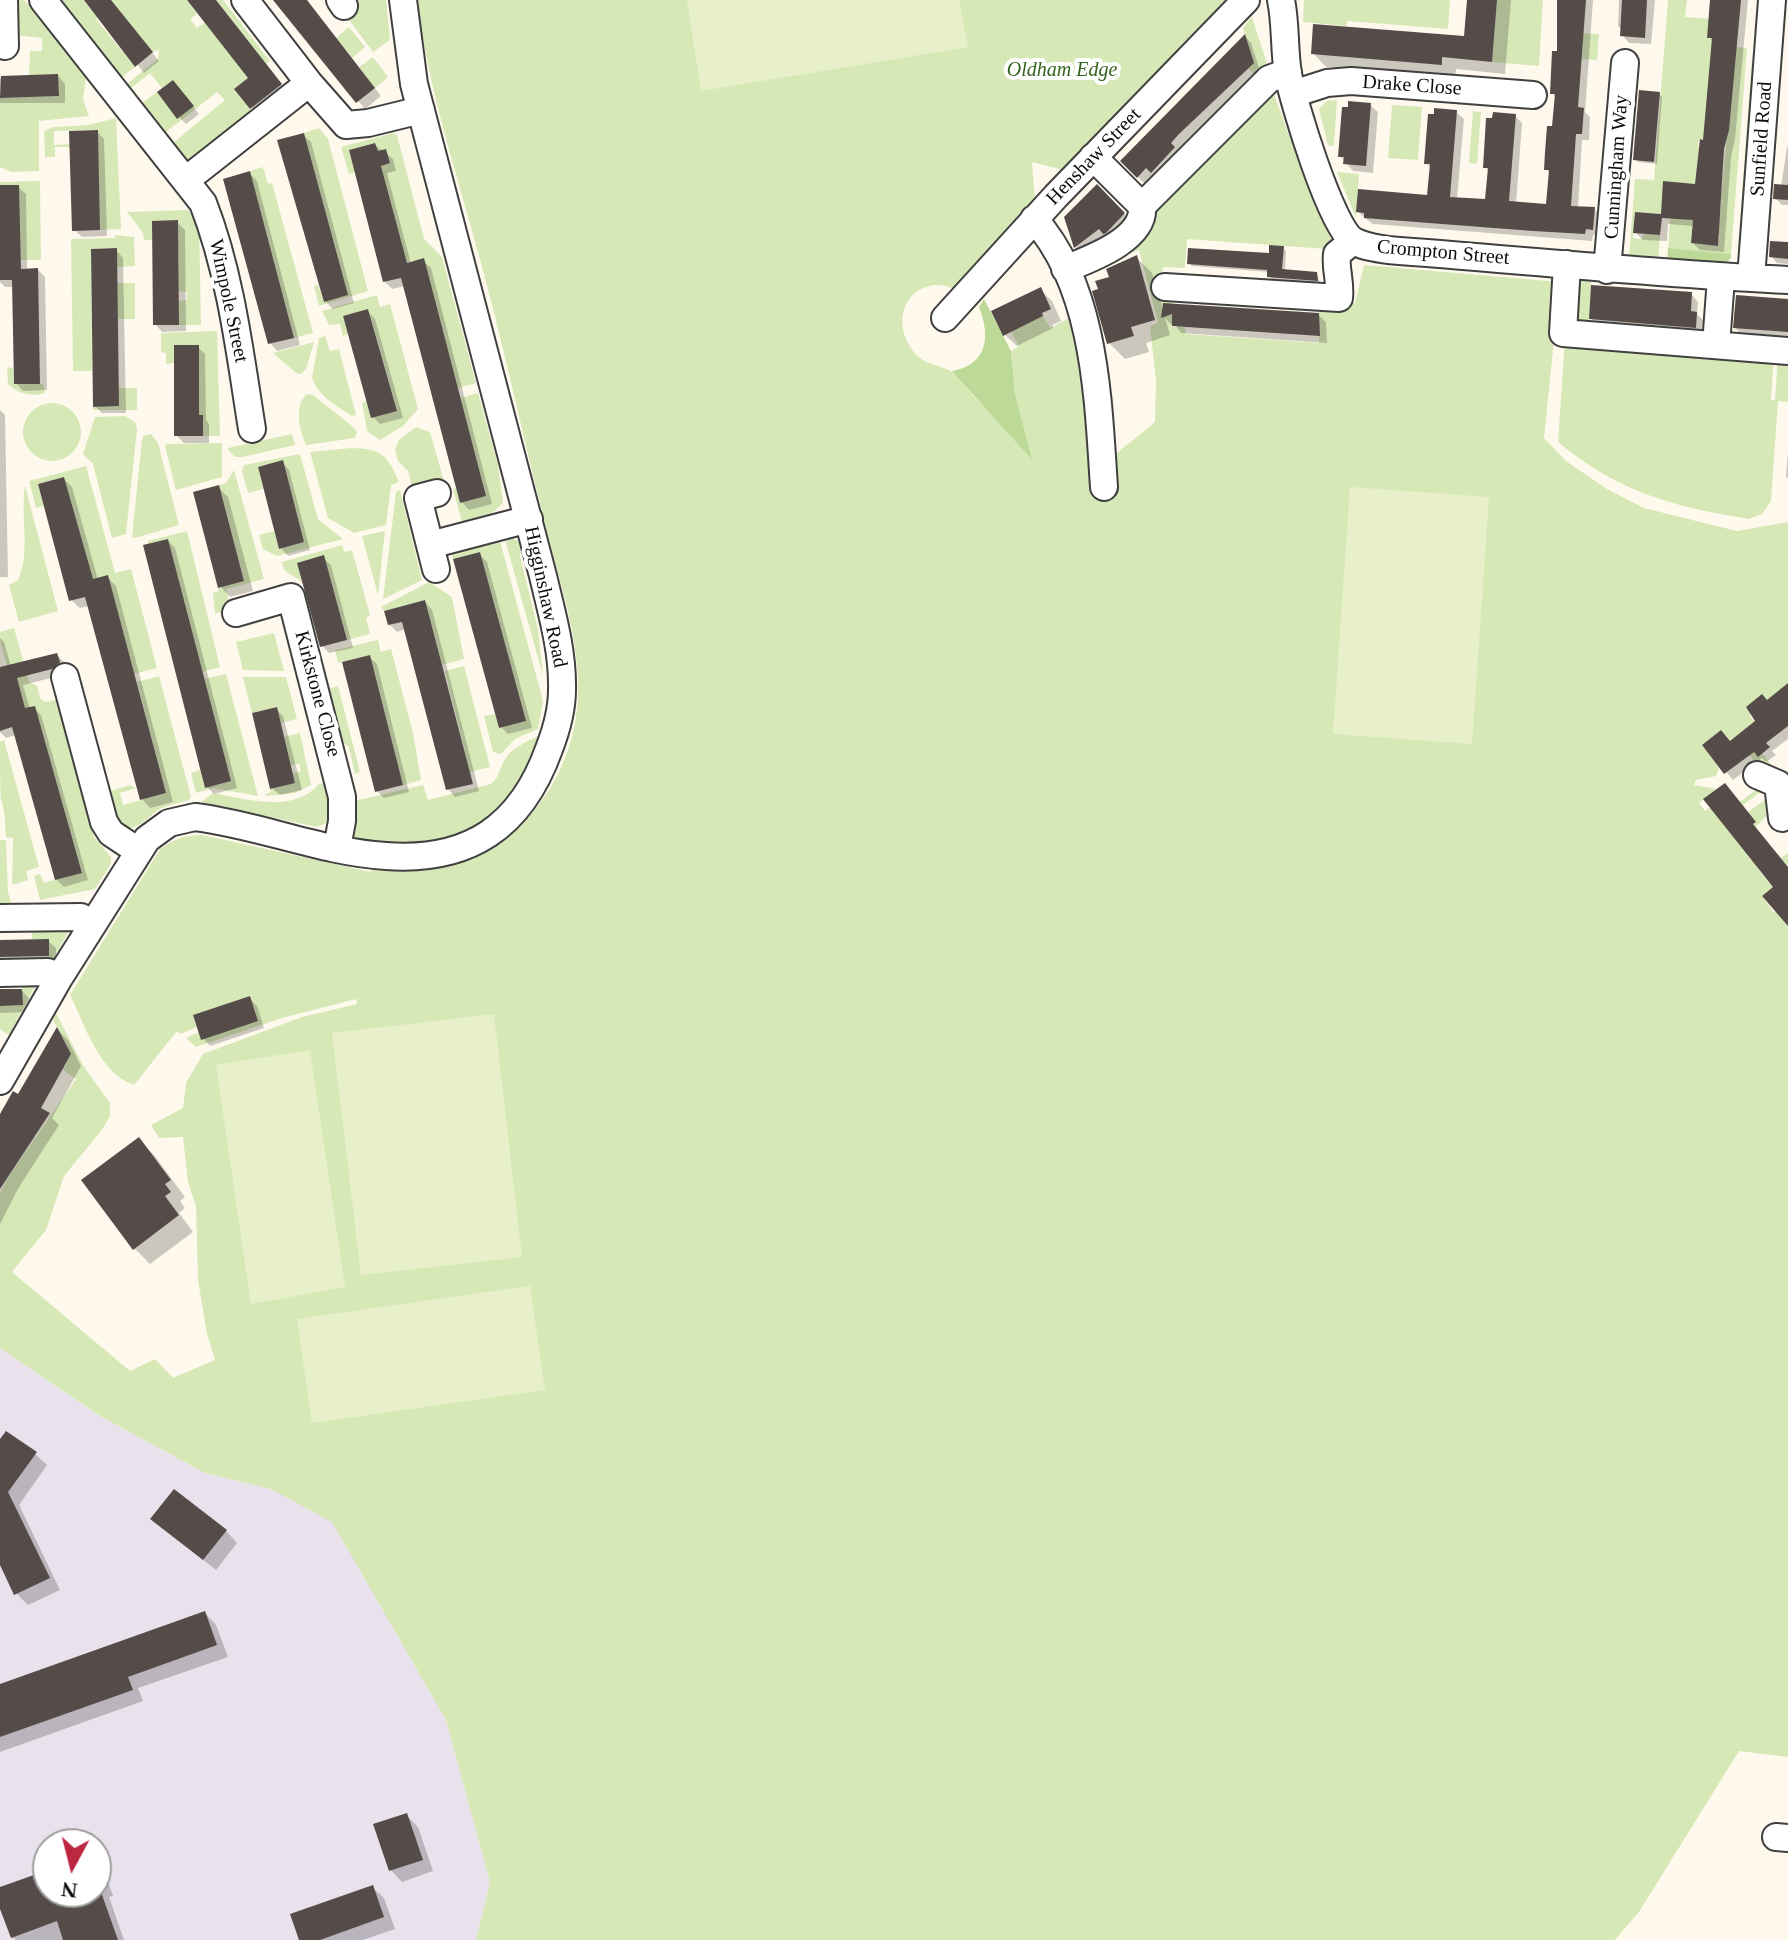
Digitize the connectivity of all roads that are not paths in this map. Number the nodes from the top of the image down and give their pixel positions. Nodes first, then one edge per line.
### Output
1 (4, 0) edge
2 (43, 0) edge
3 (245, 0) edge
4 (403, 0) edge
5 (1246, 0) edge
6 (1281, 0) edge
7 (1772, 0) edge
8 (8, 46) edge
9 (1625, 63) dead end
10 (309, 83) junction
11 (1290, 83) junction
12 (1533, 95) dead end
13 (421, 110) junction
14 (1093, 157) junction
15 (186, 180) junction
16 (1142, 206) junction
17 (1034, 219) junction
18 (1353, 241) junction
19 (1567, 264) junction
20 (1065, 269) junction
21 (1607, 270) junction
22 (1721, 278) junction
23 (1751, 278) junction
24 (1788, 280) edge
25 (1165, 287) dead end
26 (945, 318) dead end
27 (1716, 345) junction
28 (1788, 351) edge
29 (252, 429) dead end
30 (1104, 487) dead end
31 (437, 493) dead end
32 (529, 519) junction
33 (236, 613) dead end
34 (65, 677) dead end
35 (1774, 779) edge
36 (1782, 818) dead end
37 (337, 848) junction
38 (138, 851) junction
39 (0, 918) edge
40 (92, 924) junction
41 (0, 973) edge
42 (59, 978) junction
43 (0, 1081) edge

1 - 8 street
2 - 15 street, Wimpole Street
3 - 10 street
4 - 13 street, Higginshaw Road
5 - 14 street, Henshaw Street
6 - 11 street, Crompton Street
7 - 23 street, Sunfield Road
9 - 21 street, Cunningham Way
10 - 13 street
10 - 15 street
11 - 12 street, Drake Close
11 - 16 street, Drake Close
11 - 18 street, Crompton Street
13 - 32 street, Higginshaw Road
14 - 16 street
14 - 17 street, Henshaw Street
15 - 29 street, Wimpole Street
16 - 20 street, Drake Close
17 - 20 street
17 - 26 street, Henshaw Street
18 - 19 street, Crompton Street
18 - 25 street
19 - 21 street, Crompton Street
19 - 27 street
20 - 30 street
21 - 22 street, Crompton Street
22 - 23 street, Crompton Street
22 - 27 street
23 - 24 street, Crompton Street
27 - 28 street
31 - 32 street
32 - 37 street, Higginshaw Road
33 - 37 street, Kirkstone Close
34 - 38 street
35 - 36 street
37 - 38 street, Higginshaw Road
38 - 40 street, Higginshaw Road
39 - 40 street
40 - 42 street, Higginshaw Road
41 - 42 street
42 - 43 street, Higginshaw Road

